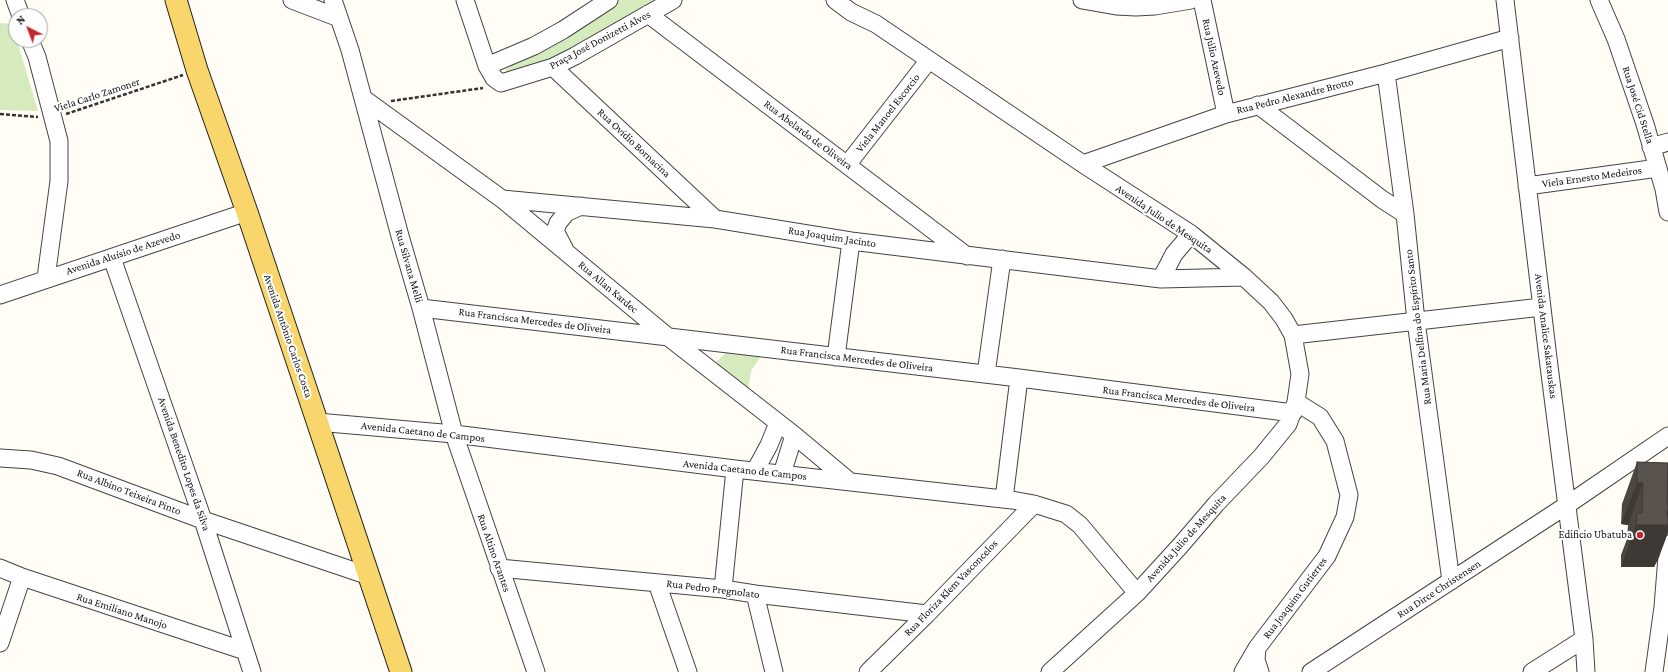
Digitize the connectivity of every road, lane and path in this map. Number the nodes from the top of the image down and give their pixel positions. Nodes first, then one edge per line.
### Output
1 (176, 0) edge
2 (292, 0) edge
3 (333, 0) edge
4 (465, 0) edge
5 (673, 0) edge
6 (835, 0) edge
7 (857, 0) edge
8 (1082, 0) edge
9 (1191, 0) edge
10 (1202, 0) edge
11 (1505, 0) edge
12 (1599, 0) edge
13 (600, 3) edge
14 (648, 14) junction
15 (339, 18) junction
16 (876, 24) junction
17 (607, 37) junction
18 (1510, 38) junction
19 (33, 48) edge
20 (929, 60) junction
21 (487, 66) junction
22 (552, 67) junction
23 (196, 70) junction
24 (1386, 73) junction
25 (501, 83) junction
26 (364, 98) junction
27 (1258, 105) junction
28 (0, 114) edge
29 (1226, 114) junction
30 (54, 118) junction
31 (1668, 142) edge
32 (1651, 147) junction
33 (1083, 164) junction
34 (847, 165) junction
35 (1658, 168) junction
36 (1527, 186) junction
37 (502, 198) junction
38 (581, 206) junction
39 (247, 212) junction
40 (1668, 212) edge
41 (1405, 214) junction
42 (716, 219) junction
43 (1191, 234) junction
44 (851, 241) junction
45 (568, 253) junction
46 (967, 256) junction
47 (112, 258) junction
48 (1002, 259) junction
49 (1244, 277) junction
50 (46, 278) junction
51 (1161, 279) junction
52 (0, 295) edge
53 (1542, 307) junction
54 (422, 308) junction
55 (1416, 321) junction
56 (1293, 335) junction
57 (667, 336) junction
58 (836, 356) junction
59 (986, 374) junction
60 (1020, 378) junction
61 (1294, 408) junction
62 (317, 422) junction
63 (778, 423) junction
64 (454, 434) junction
65 (794, 435) junction
66 (1668, 436) edge
67 (0, 458) edge
68 (735, 470) junction
69 (755, 471) junction
70 (782, 474) junction
71 (849, 481) junction
72 (1004, 499) junction
73 (1034, 504) junction
74 (1568, 505) junction
75 (204, 520) junction
76 (1668, 544) edge
77 (0, 568) edge
78 (499, 568) junction
79 (369, 576) junction
80 (22, 577) junction
81 (1451, 581) junction
82 (657, 583) junction
83 (723, 589) junction
84 (1137, 593) junction
85 (755, 594) junction
86 (927, 614) junction
87 (1584, 639) junction
88 (0, 643) edge
89 (1257, 648) junction
90 (245, 651) junction
91 (252, 672) edge
92 (401, 672) edge
93 (536, 672) edge
94 (688, 672) edge
95 (774, 672) edge
96 (868, 672) edge
97 (1050, 672) edge
98 (1243, 672) edge
99 (1260, 672) edge
100 (1311, 672) edge
101 (1532, 672) edge
102 (1586, 672) edge
103 (1654, 672) edge

1 - 23 main road, Avenida Antônio Carlos Costa
2 - 15 street
3 - 15 street, Rua Silvana Melli
4 - 21 street
5 - 14 street, Praça José Donizetti Alves
6 - 16 street, Avenida Julio de Mesquita
7 - 16 street, Avenida Julio de Mesquita
8 - 9 street
10 - 29 street, Rua Júlio Azevedo
11 - 18 street, Avenida Analice Sakatauskas
12 - 32 street, Rua José Cid Stella
13 - 17 street
13 - 21 street
14 - 17 street, Praça José Donizetti Alves
14 - 34 street, Rua Abelardo de Oliveira
15 - 26 street, Rua Silvana Melli
16 - 20 street, Avenida Julio de Mesquita
17 - 22 street, Praça José Donizetti Alves
18 - 24 street, Rua Pedro Alexandre Brotto
18 - 36 street, Avenida Analice Sakatauskas
19 - 30 street
20 - 33 street, Avenida Julio de Mesquita
20 - 34 street, Viela Manoel Escorcio
21 - 25 street
22 - 25 street, Praça José Donizetti Alves
22 - 42 street, Rua Ovídio Bornacina
23 - 30 path, Viela Carlo Zamoner
23 - 39 main road, Avenida Antônio Carlos Costa
24 - 27 street, Rua Pedro Alexandre Brotto
24 - 41 street, Rua Maria Delfina do Espírito Santo
25 - 26 path
26 - 37 street, Rua Allan Kardec
26 - 54 street, Rua Silvana Melli
27 - 29 street, Rua Pedro Alexandre Brotto
27 - 41 street
28 - 30 path, Viela Carlo Zamoner
29 - 33 street, Rua Pedro Alexandre Brotto
30 - 50 street
31 - 32 street
32 - 35 street, Rua José Cid Stella
33 - 43 street, Avenida Julio de Mesquita
34 - 46 street, Rua Abelardo de Oliveira
35 - 36 street, Viela Ernesto Medeiros
35 - 40 street, Rua José Cid Stella
36 - 53 street, Avenida Analice Sakatauskas
37 - 38 street, Rua Joaquim Jacinto
37 - 45 street, Rua Allan Kardec
38 - 42 street, Rua Joaquim Jacinto
38 - 45 street
39 - 47 street, Avenida Aluísio de Azevedo
39 - 62 main road, Avenida Antônio Carlos Costa
41 - 55 street, Rua Maria Delfina do Espírito Santo
42 - 44 street, Rua Joaquim Jacinto
43 - 49 street, Avenida Julio de Mesquita
43 - 51 street
44 - 46 street, Rua Joaquim Jacinto
44 - 58 street
45 - 57 street, Rua Allan Kardec
46 - 48 street, Rua Joaquim Jacinto
47 - 50 street, Avenida Aluísio de Azevedo
47 - 75 street, Avenida Benedito Lopes da Silva
48 - 51 street, Rua Joaquim Jacinto
48 - 59 street
49 - 51 street, Rua Joaquim Jacinto
49 - 56 street, Avenida Julio de Mesquita
50 - 52 street, Avenida Aluísio de Azevedo
53 - 55 street
53 - 74 street, Avenida Analice Sakatauskas
54 - 57 street, Rua Francisca Mercedes de Oliveira
54 - 64 street, Rua Silvana Melli
55 - 56 street
55 - 81 street, Rua Maria Delfina do Espírito Santo
56 - 61 street, Avenida Julio de Mesquita
57 - 58 street, Rua Francisca Mercedes de Oliveira
57 - 63 street, Rua Allan Kardec
58 - 59 street, Rua Francisca Mercedes de Oliveira
59 - 60 street, Rua Francisca Mercedes de Oliveira
60 - 61 street, Rua Francisca Mercedes de Oliveira
60 - 72 street
61 - 84 street, Avenida Julio de Mesquita
61 - 89 street, Rua Joaquim Gutierres
62 - 64 street, Avenida Caetano de Campos
62 - 79 main road, Avenida Antônio Carlos Costa
63 - 65 street, Rua Allan Kardec
63 - 69 street
64 - 68 street, Avenida Caetano de Campos
64 - 78 street, Rua Altino Arantes
65 - 70 street
65 - 71 street, Rua Allan Kardec
66 - 74 street, Rua Dirce Christensen
67 - 75 street, Rua Albino Teixeira Pinto
68 - 69 street, Avenida Caetano de Campos
68 - 83 street
69 - 70 street, Avenida Caetano de Campos
70 - 71 street, Avenida Caetano de Campos
71 - 72 street, Avenida Caetano de Campos
72 - 73 street, Avenida Caetano de Campos
73 - 84 street, Avenida Caetano de Campos
73 - 86 street, Rua Floriza Klem Vasconcelos
74 - 81 street, Rua Dirce Christensen
74 - 87 street, Avenida Analice Sakatauskas
75 - 79 street, Rua Albino Teixeira Pinto
75 - 90 street, Avenida Benedito Lopes da Silva
76 - 103 street
77 - 80 street, Rua Emiliano Manojo
78 - 82 street, Rua Pedro Pregnolato
78 - 93 street, Rua Altino Arantes
79 - 92 main road, Avenida Antônio Carlos Costa
80 - 88 street
80 - 90 street, Rua Emiliano Manojo
81 - 100 street, Rua Dirce Christensen
82 - 83 street, Rua Pedro Pregnolato
82 - 94 street
83 - 85 street, Rua Pedro Pregnolato
84 - 97 street, Avenida Julio de Mesquita
85 - 86 street, Rua Pedro Pregnolato
85 - 95 street
86 - 96 street, Rua Floriza Klem Vasconcelos
87 - 101 street
87 - 102 street, Avenida Analice Sakatauskas
89 - 98 street, Rua Joaquim Gutierres
89 - 99 street, Rua Joaquim Gutierres
90 - 91 street, Avenida Benedito Lopes da Silva

